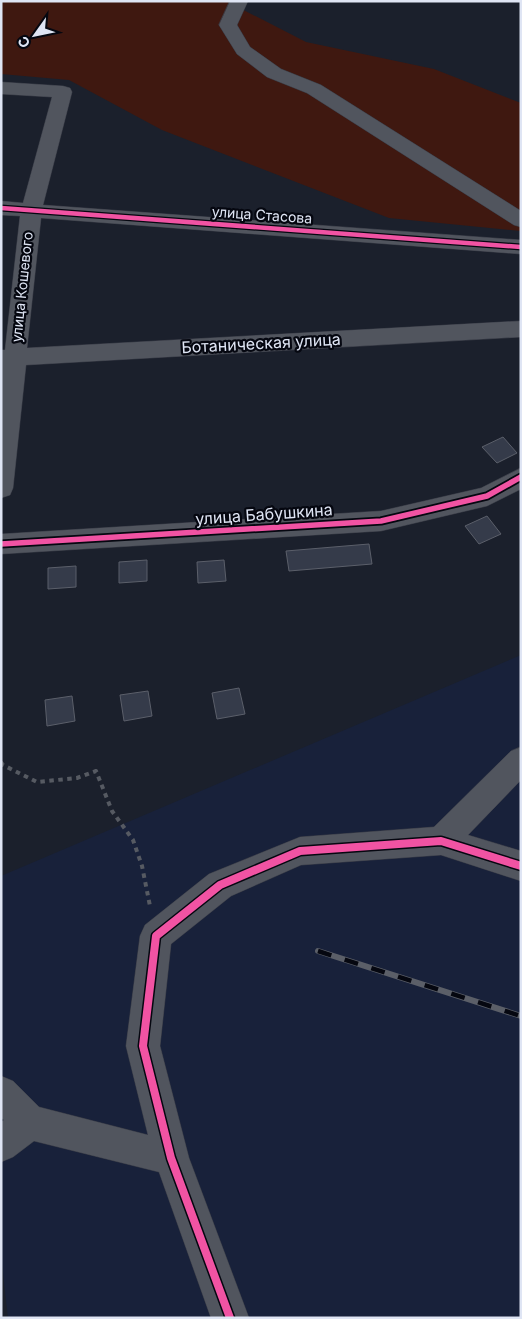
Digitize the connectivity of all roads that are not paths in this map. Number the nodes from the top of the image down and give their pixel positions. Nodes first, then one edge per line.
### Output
1 (239, 1) edge
2 (1, 88) edge
3 (1, 208) edge
4 (31, 210) junction
5 (521, 220) edge
6 (521, 247) edge
7 (521, 329) edge
8 (8, 358) edge
9 (521, 477) edge
10 (1, 488) edge
11 (1, 544) edge
12 (521, 760) edge
13 (441, 841) junction
14 (521, 866) edge
15 (1, 1093) edge
16 (29, 1122) junction
17 (1, 1145) edge
18 (171, 1158) junction
19 (230, 1318) edge

1 - 5 street
2 - 4 street, улица Кошевого
3 - 4 street, улица Стасова
4 - 6 street, улица Стасова
4 - 8 street, улица Кошевого
7 - 8 street, Ботаническая улица
8 - 10 street, улица Кошевого
9 - 11 street, улица Бабушкина
12 - 13 street
13 - 14 street
13 - 18 street
15 - 16 street
16 - 17 street
16 - 18 street
18 - 19 street

